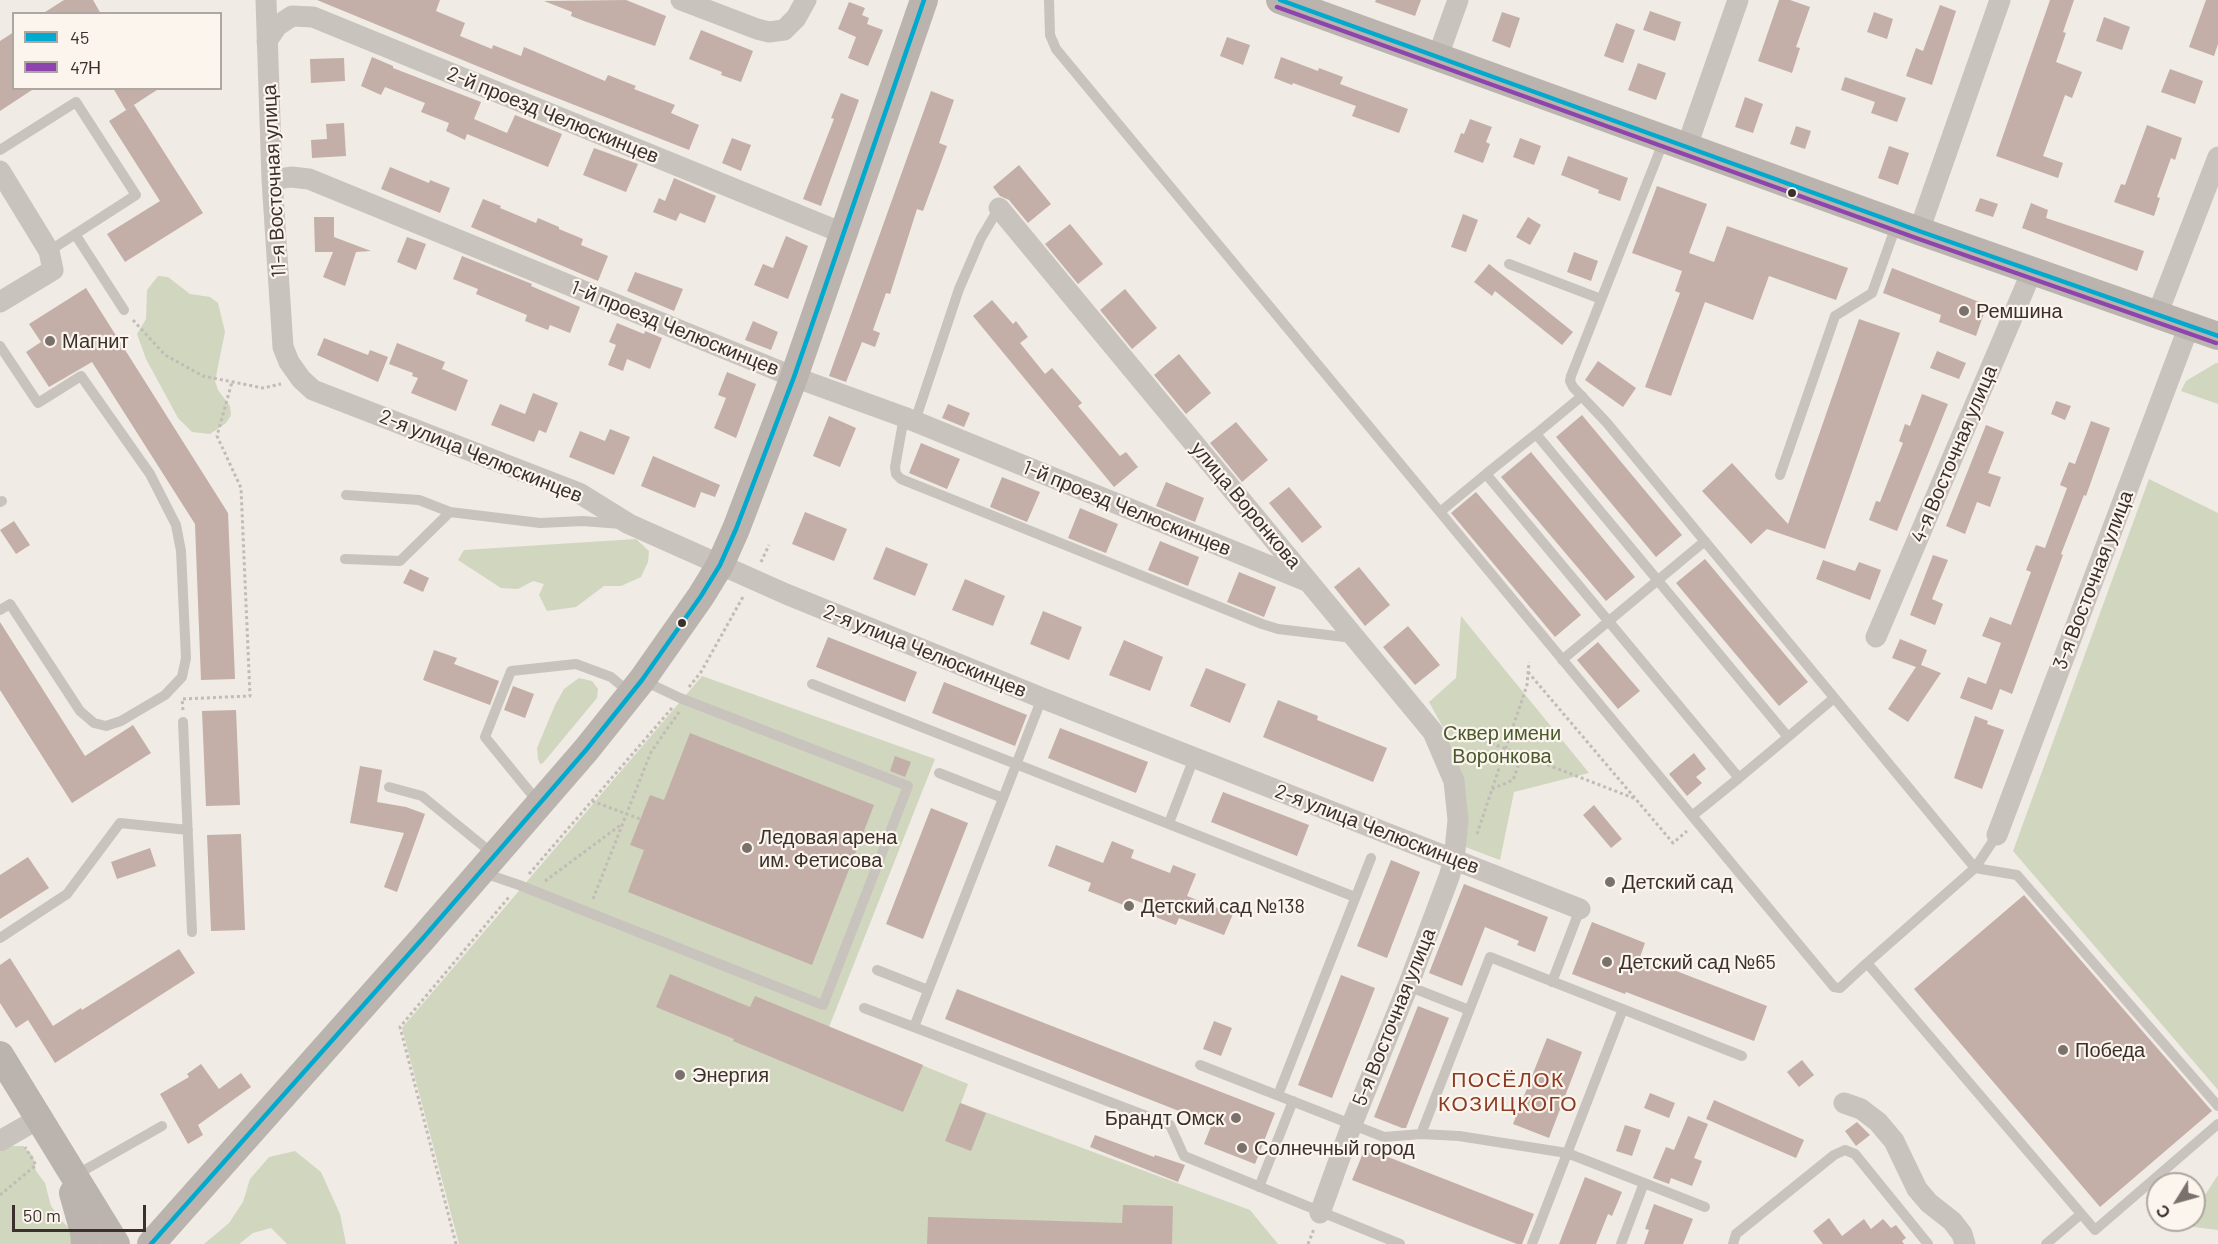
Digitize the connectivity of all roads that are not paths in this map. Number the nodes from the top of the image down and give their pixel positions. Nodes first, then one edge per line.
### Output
1 (266, 0) edge
2 (681, 0) edge
3 (806, 0) edge
4 (1049, 0) edge
5 (1280, 0) edge
6 (1458, 0) edge
7 (1738, 0) edge
8 (2000, 0) edge
9 (922, 1) edge
10 (267, 41) junction
11 (1438, 56) junction
12 (1676, 142) junction
13 (0, 150) edge
14 (2218, 157) edge
15 (0, 171) edge
16 (272, 180) junction
17 (999, 208) joint
18 (1908, 227) junction
19 (75, 234) junction
20 (845, 234) junction
21 (51, 261) junction
22 (1509, 264) dead end
23 (2032, 271) junction
24 (1601, 299) junction
25 (0, 302) edge
26 (124, 310) road end
27 (2157, 315) junction
28 (2189, 326) junction
29 (2218, 336) edge
30 (0, 346) edge
31 (295, 370) joint
32 (794, 377) junction
33 (1582, 396) junction
34 (910, 419) junction
35 (1536, 434) junction
36 (1486, 474) junction
37 (1780, 475) dead end
38 (346, 495) dead end
39 (450, 512) junction
40 (1440, 512) junction
41 (629, 524) junction
42 (1705, 541) junction
43 (345, 559) dead end
44 (720, 565) junction
45 (1658, 580) junction
46 (1311, 583) junction
47 (0, 610) edge
48 (1608, 621) junction
49 (1876, 637) dead end
50 (1356, 638) junction
51 (1562, 660) junction
52 (812, 684) dead end
53 (637, 687) junction
54 (1041, 698) junction
55 (1834, 698) junction
56 (183, 722) road end
57 (1788, 736) junction
58 (1194, 758) junction
59 (1016, 764) junction
60 (939, 773) dead end
61 (1739, 778) junction
62 (389, 787) dead end
63 (1003, 798) junction
64 (540, 804) junction
65 (1695, 819) junction
66 (1458, 820) joint
67 (1169, 823) junction
68 (188, 830) junction
69 (1997, 835) joint
70 (1371, 858) dead end
71 (1461, 862) junction
72 (488, 864) junction
73 (1975, 868) junction
74 (1355, 897) junction
75 (1580, 909) joint
76 (192, 932) dead end
77 (0, 938) edge
78 (1867, 963) junction
79 (877, 970) dead end
80 (1552, 982) junction
81 (1408, 986) junction
82 (928, 990) junction
83 (864, 1008) dead end
84 (1623, 1009) junction
85 (1469, 1010) junction
86 (914, 1027) junction
87 (0, 1055) edge
88 (1742, 1056) dead end
89 (1200, 1065) dead end
90 (1278, 1095) junction
91 (1293, 1101) junction
92 (1844, 1103) dead end
93 (2218, 1106) edge
94 (2218, 1124) edge
95 (1352, 1125) junction
96 (162, 1126) dead end
97 (18, 1130) edge
98 (1421, 1134) junction
99 (1567, 1153) junction
100 (69, 1168) junction
101 (1644, 1183) junction
102 (1259, 1187) junction
103 (1705, 1207) dead end
104 (1320, 1213) junction
105 (2081, 1214) junction
106 (85, 1244) edge
107 (116, 1244) edge
108 (151, 1244) edge
109 (1400, 1244) edge
110 (1532, 1244) edge
111 (1621, 1244) edge
112 (1733, 1244) edge
113 (1928, 1244) edge
114 (1965, 1244) edge
115 (2046, 1244) edge

1 - 10 street, 11-я Восточная улица
2 - 3 street
4 - 40 lane
5 - 11 main road
6 - 11 street
7 - 12 street
8 - 18 street
9 - 20 main road
10 - 16 street, 11-я Восточная улица
10 - 20 street, 2-й проезд Челюскинцев
11 - 12 main road
12 - 18 main road
12 - 24 lane
13 - 19 lane
14 - 27 street
15 - 21 street
16 - 31 street, 11-я Восточная улица
16 - 32 street, 1-й проезд Челюскинцев
17 - 34 lane
17 - 46 street, улица Воронкова
18 - 23 main road
18 - 37 lane
19 - 21 lane
19 - 26 lane
20 - 32 main road
21 - 25 street
22 - 24 lane
23 - 27 main road
23 - 49 street, 4-я Восточная улица
24 - 33 lane
27 - 28 main road
28 - 29 main road
28 - 69 street, 3-я Восточная улица
30 - 47 lane
31 - 41 street, 2-я улица Челюскинцев
32 - 34 street, 1-й проезд Челюскинцев
32 - 44 main road
33 - 35 lane
33 - 42 lane
34 - 46 street, 1-й проезд Челюскинцев
34 - 50 lane
35 - 36 lane
35 - 45 lane
36 - 40 lane
36 - 48 lane
38 - 39 lane
39 - 41 lane
39 - 43 lane
40 - 51 lane
41 - 44 street, 2-я улица Челюскинцев
42 - 45 lane
42 - 55 lane
44 - 53 main road
44 - 54 street, 2-я улица Челюскинцев
45 - 48 lane
45 - 57 lane
46 - 50 street, улица Воронкова
48 - 51 lane
48 - 61 lane
50 - 66 street, улица Воронкова
51 - 65 lane
52 - 59 lane
53 - 64 main road
53 - 64 lane
53 - 72 lane
54 - 58 street, 2-я улица Челюскинцев
54 - 59 lane
55 - 57 lane
55 - 73 lane
56 - 68 lane
57 - 61 lane
58 - 67 lane
58 - 71 street, 2-я улица Челюскинцев
59 - 63 lane
59 - 67 lane
60 - 63 lane
61 - 65 lane
62 - 72 lane
63 - 82 lane
64 - 72 main road
65 - 78 lane
66 - 71 street, 5-я Восточная улица
67 - 74 lane
68 - 76 lane
68 - 77 lane
69 - 73 lane
70 - 74 lane
71 - 75 street, 2-я улица Челюскинцев
71 - 81 street, 5-я Восточная улица
72 - 108 main road
73 - 78 lane
73 - 93 lane
74 - 90 lane
75 - 80 lane
78 - 105 lane
79 - 82 lane
80 - 84 lane
80 - 85 lane
81 - 85 lane
81 - 95 street, 5-я Восточная улица
82 - 86 lane
83 - 86 lane
84 - 88 lane
84 - 99 lane
85 - 98 lane
86 - 102 lane
87 - 97 main road
89 - 90 lane
90 - 91 lane
91 - 95 lane
91 - 102 lane
92 - 114 street
94 - 105 lane
95 - 98 lane
95 - 104 street, 5-я Восточная улица
96 - 100 lane
97 - 100 main road
98 - 99 lane
99 - 101 lane
99 - 110 lane
100 - 106 main road
100 - 107 main road
101 - 103 lane
101 - 111 lane
102 - 104 lane
104 - 109 lane
105 - 115 lane
112 - 113 lane

